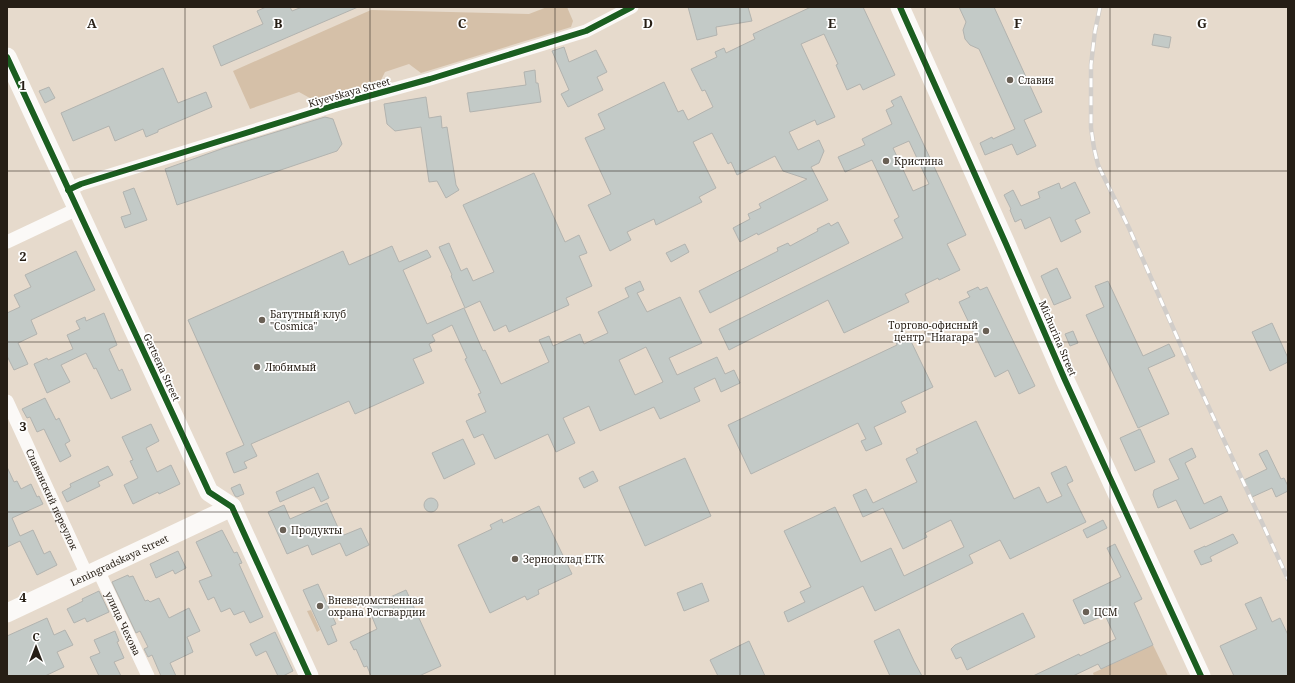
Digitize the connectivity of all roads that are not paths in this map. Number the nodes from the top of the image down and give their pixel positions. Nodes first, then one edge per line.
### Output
1 (632, 7) edge
2 (900, 7) edge
3 (7, 57) edge
4 (68, 190) junction
5 (77, 209) junction
6 (7, 242) edge
7 (7, 401) edge
8 (209, 492) junction
9 (232, 507) junction
10 (202, 522) junction
11 (93, 573) junction
12 (7, 613) edge
13 (148, 676) edge
14 (309, 676) edge
15 (1201, 676) edge

1 - 4 street, Kiyevskaya Street
2 - 15 street, Michurina Street
3 - 4 street, Gertsena Street
4 - 5 street, Gertsena Street
5 - 6 street
5 - 8 street, Gertsena Street
7 - 11 street, Славянский переулок
8 - 9 street
8 - 10 street
9 - 10 street, Leningradskaya Street
9 - 14 street
10 - 11 street, Leningradskaya Street
11 - 12 street, Leningradskaya Street
11 - 13 street, улица Чехова

